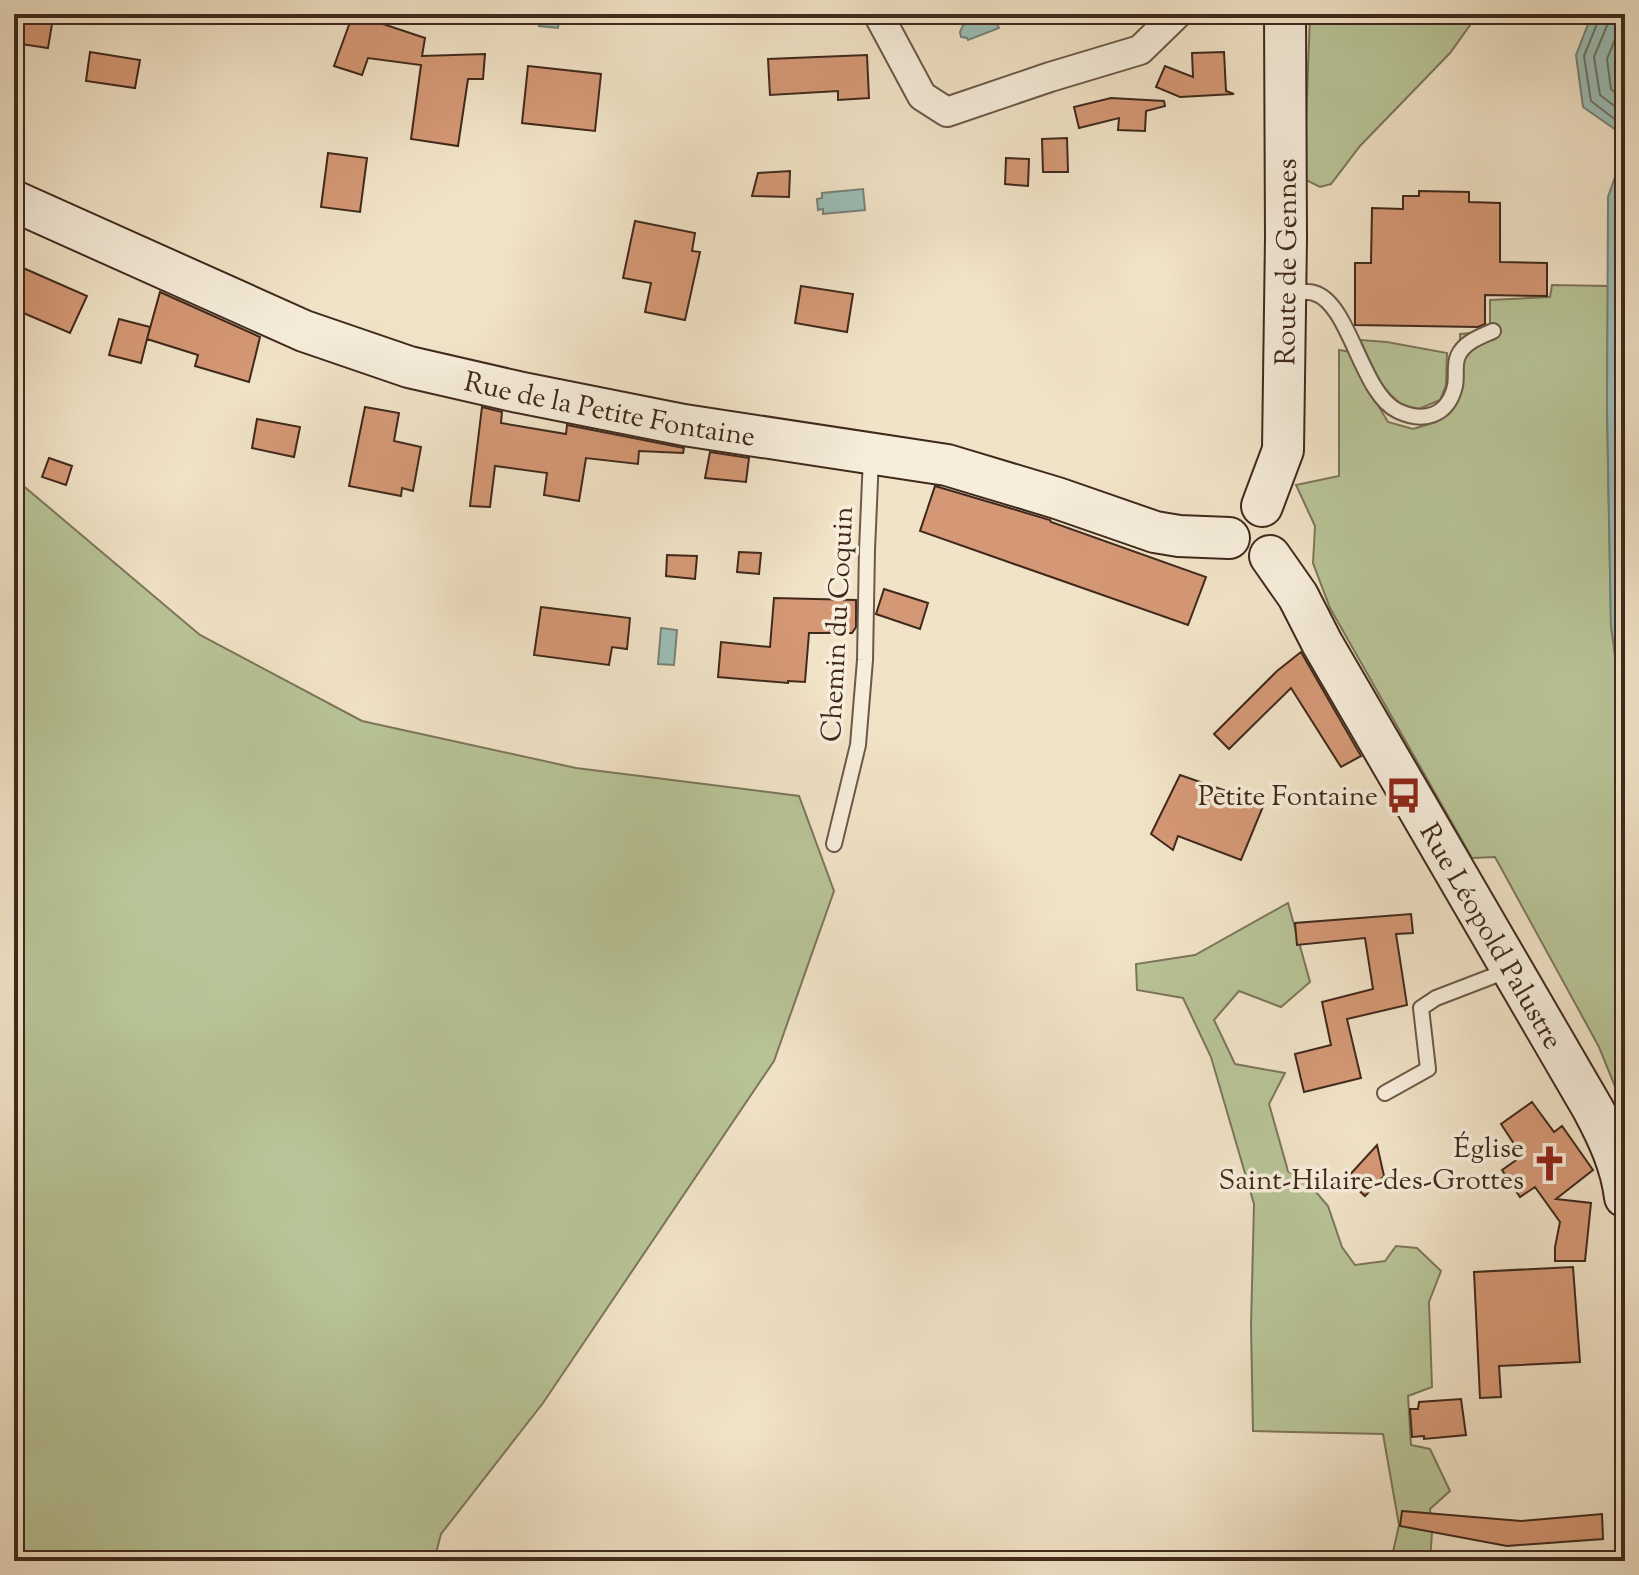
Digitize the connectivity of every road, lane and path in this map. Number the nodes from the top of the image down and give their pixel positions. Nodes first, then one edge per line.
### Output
1 (878, 14) edge
2 (1177, 14) edge
3 (1285, 14) edge
4 (14, 201) edge
5 (1285, 292) junction
6 (1493, 331) dead end
7 (871, 452) junction
8 (1262, 506) junction
9 (1229, 538) junction
10 (1270, 556) junction
11 (834, 844) dead end
12 (1512, 969) junction
13 (1385, 1093) dead end
14 (1625, 1197) edge

1 - 2 street
3 - 5 main road, Route de Gennes
4 - 7 main road, Rue de la Petite Fontaine
5 - 6 lane
5 - 8 main road, Route de Gennes
7 - 9 main road, Rue de la Petite Fontaine
7 - 11 lane, Chemin du Coquin
8 - 9 main road
8 - 10 main road
9 - 10 main road
10 - 12 main road, Rue Léopold Palustre
12 - 13 lane
12 - 14 main road, Rue Léopold Palustre

